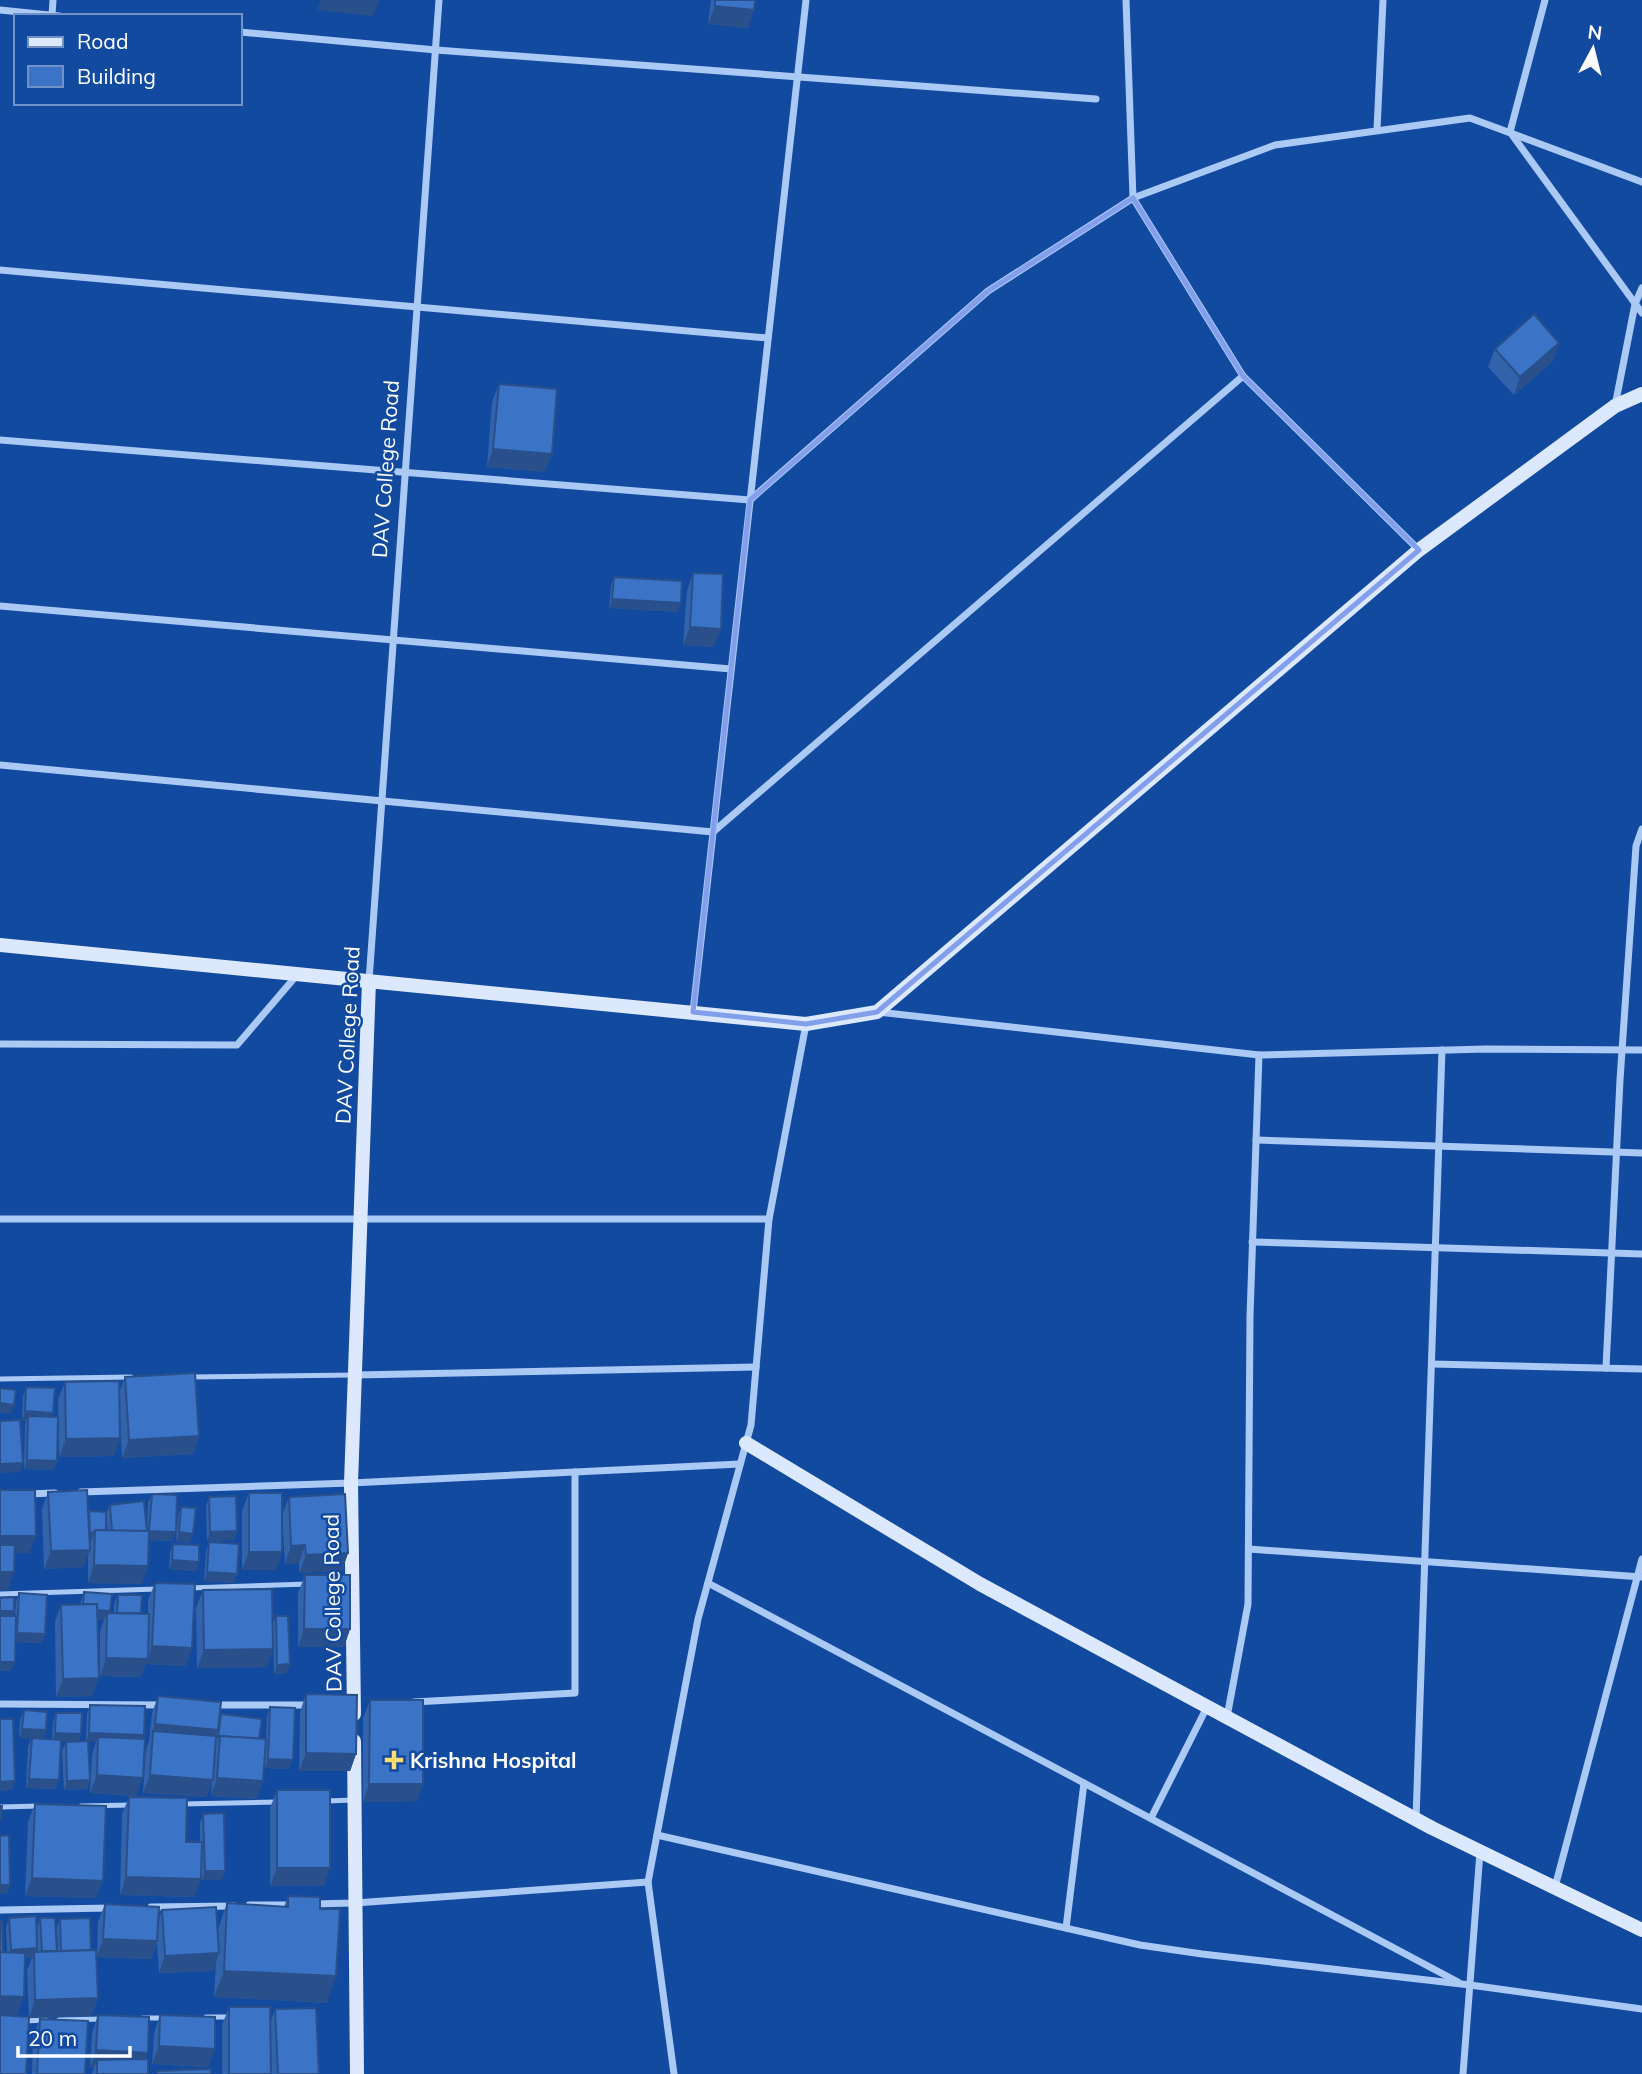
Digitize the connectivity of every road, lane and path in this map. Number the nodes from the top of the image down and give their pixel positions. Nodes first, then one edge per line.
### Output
1 (439, 0) edge
2 (806, 0) edge
3 (1126, 0) edge
4 (1383, 0) edge
5 (1545, 0) edge
6 (0, 10) edge
7 (42, 14) edge
8 (242, 32) edge
9 (436, 50) junction
10 (797, 76) junction
11 (1096, 99) dead end
12 (1377, 130) junction
13 (1510, 132) junction
14 (1642, 182) edge
15 (1133, 198) junction
16 (0, 270) edge
17 (1642, 288) edge
18 (1636, 304) junction
19 (418, 305) junction
20 (1642, 313) edge
21 (768, 338) junction
22 (1243, 376) junction
23 (1642, 394) edge
24 (1615, 406) junction
25 (0, 440) edge
26 (406, 472) junction
27 (750, 500) junction
28 (1419, 550) junction
29 (0, 606) edge
30 (394, 640) junction
31 (731, 669) junction
32 (0, 765) edge
33 (383, 801) junction
34 (1642, 829) edge
35 (713, 832) junction
36 (0, 945) edge
37 (298, 974) junction
38 (369, 981) junction
39 (693, 1012) junction
40 (877, 1012) junction
41 (806, 1024) junction
42 (0, 1044) edge
43 (1442, 1050) junction
44 (1622, 1050) junction
45 (1642, 1051) edge
46 (1259, 1055) junction
47 (1256, 1140) junction
48 (1439, 1146) junction
49 (1617, 1152) junction
50 (1642, 1153) edge
51 (0, 1219) edge
52 (360, 1219) junction
53 (769, 1219) junction
54 (1252, 1241) junction
55 (1436, 1247) junction
56 (1612, 1253) junction
57 (1642, 1254) edge
58 (1432, 1364) junction
59 (756, 1367) junction
60 (1606, 1368) junction
61 (1642, 1368) edge
62 (354, 1375) junction
63 (136, 1377) edge
64 (177, 1377) edge
65 (0, 1379) edge
66 (746, 1443) junction
67 (740, 1464) junction
68 (575, 1472) junction
69 (351, 1483) junction
70 (13, 1494) edge
71 (1249, 1549) junction
72 (1642, 1559) edge
73 (1425, 1561) junction
74 (1640, 1576) edge
75 (708, 1583) junction
76 (312, 1584) edge
77 (176, 1588) edge
78 (163, 1589) edge
79 (0, 1594) edge
80 (410, 1702) edge
81 (0, 1704) edge
82 (177, 1705) edge
83 (205, 1705) edge
84 (314, 1705) edge
85 (1207, 1706) junction
86 (1227, 1717) junction
87 (1084, 1783) junction
88 (354, 1800) junction
89 (286, 1801) edge
90 (313, 1801) edge
91 (136, 1804) edge
92 (177, 1804) edge
93 (54, 1806) edge
94 (68, 1806) edge
95 (0, 1807) edge
96 (1151, 1818) junction
97 (1416, 1819) junction
98 (657, 1835) junction
99 (1480, 1851) junction
100 (648, 1882) junction
101 (1555, 1888) junction
102 (355, 1903) junction
103 (123, 1908) edge
104 (137, 1908) edge
105 (0, 1910) edge
106 (1066, 1928) junction
107 (1642, 1930) edge
108 (1466, 1984) junction
109 (1642, 2009) edge
110 (200, 2017) edge
111 (227, 2017) edge
112 (133, 2018) edge
113 (173, 2018) edge
114 (107, 2019) edge
115 (13, 2021) edge
116 (357, 2074) edge
117 (674, 2074) edge
118 (1456, 2074) edge
119 (1463, 2074) edge

1 - 9 street, DAV College Road
2 - 10 street
3 - 15 street
4 - 12 street
5 - 13 street
6 - 7 street
8 - 9 street
9 - 10 street
9 - 19 street, DAV College Road
10 - 11 street
10 - 21 street
12 - 13 street
12 - 15 street
13 - 14 street
13 - 18 street
15 - 22 street
15 - 27 street
16 - 19 street
17 - 18 street
18 - 20 street
18 - 24 street
19 - 21 street
19 - 26 street, DAV College Road
21 - 27 street
22 - 28 street
22 - 35 street
23 - 24 street
24 - 28 street
25 - 26 street
26 - 27 street
26 - 30 street, DAV College Road
27 - 31 street
28 - 40 street
29 - 30 street
30 - 31 street
30 - 33 street, DAV College Road
31 - 35 street
32 - 33 street
33 - 35 street
33 - 38 street, DAV College Road
34 - 44 street
35 - 39 street
36 - 37 street
37 - 38 street
37 - 42 street
38 - 39 street
38 - 52 street, DAV College Road
39 - 41 street
40 - 41 street
40 - 46 street
41 - 53 street
43 - 44 street
43 - 46 street
43 - 48 street
44 - 45 street
44 - 49 street
46 - 47 street
47 - 48 street
47 - 54 street
48 - 49 street
48 - 55 street
49 - 50 street
49 - 56 street
51 - 52 street
52 - 53 street
52 - 62 street, DAV College Road
53 - 59 street
54 - 55 street
54 - 71 street
55 - 56 street
55 - 58 street
56 - 57 street
56 - 60 street
58 - 60 street
58 - 73 street
59 - 62 street
59 - 66 street
60 - 61 street
62 - 64 lane
62 - 69 street, DAV College Road
63 - 65 lane
66 - 67 street
66 - 85 street
67 - 68 street
67 - 75 street
68 - 69 street
68 - 80 street
69 - 70 street
69 - 88 street, DAV College Road
71 - 73 street
71 - 86 street
72 - 74 street
73 - 74 street
73 - 97 street
74 - 101 street
75 - 87 street
75 - 98 street
76 - 77 lane
78 - 79 lane
81 - 82 street
83 - 84 street
85 - 86 street
85 - 96 street
86 - 97 street
87 - 96 street
87 - 106 street
88 - 90 lane
88 - 102 street, DAV College Road
89 - 92 lane
91 - 94 lane
93 - 95 lane
96 - 108 street
97 - 99 street
98 - 100 street
98 - 106 street
99 - 101 street
99 - 108 street
100 - 102 street
100 - 117 street
101 - 107 street
102 - 104 street
102 - 116 street, DAV College Road
103 - 105 street
106 - 108 street
108 - 109 street
108 - 119 street
110 - 111 lane
112 - 113 lane
114 - 115 lane
118 - 119 street

